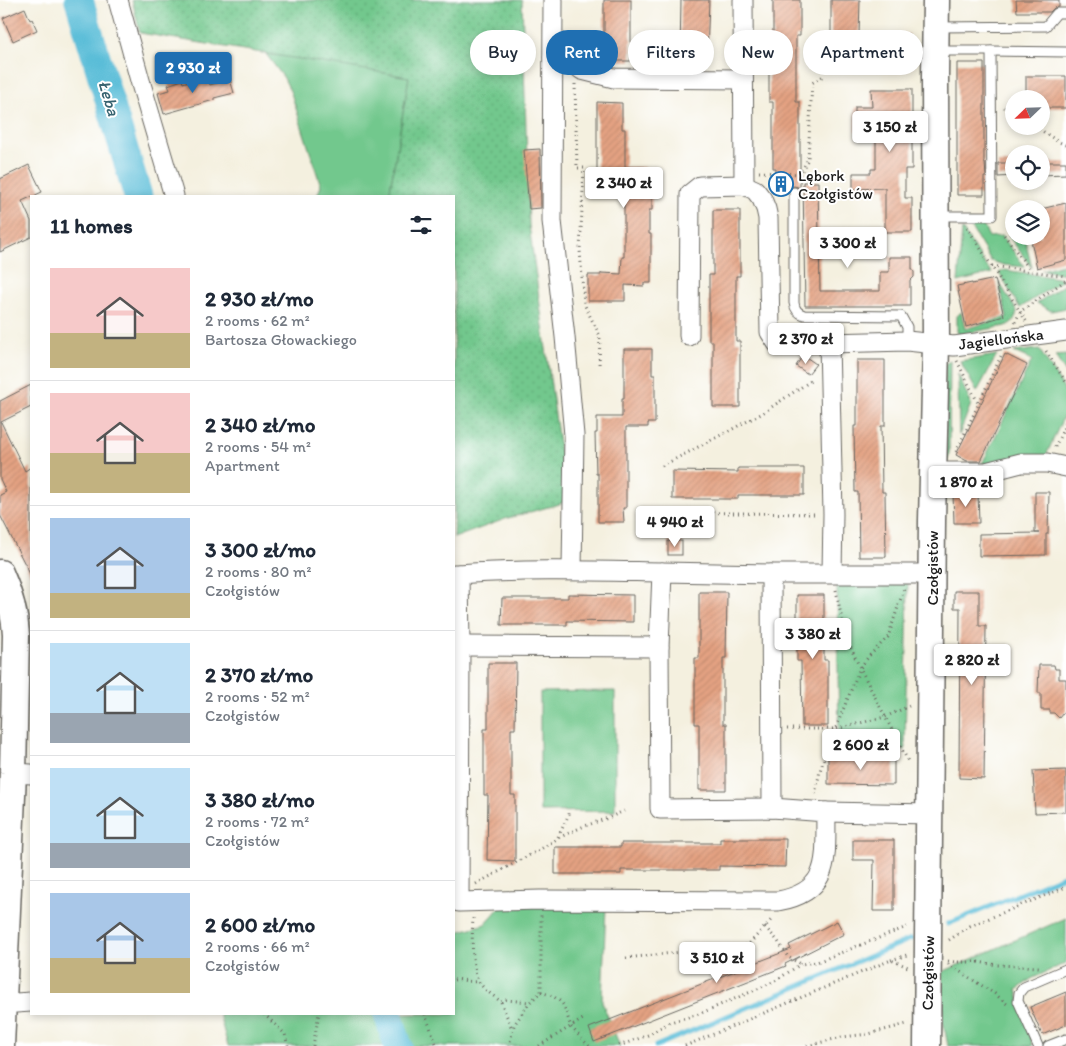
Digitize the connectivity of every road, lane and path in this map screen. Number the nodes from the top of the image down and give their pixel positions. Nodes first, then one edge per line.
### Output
1 (118, 0) edge
2 (553, 0) edge
3 (743, 0) edge
4 (936, 0) edge
5 (1066, 13) edge
6 (553, 30) edge
7 (936, 39) junction
8 (991, 51) junction
9 (1066, 52) edge
10 (553, 75) edge
11 (574, 75) edge
12 (602, 75) edge
13 (824, 75) edge
14 (743, 79) junction
15 (1048, 135) edge
16 (1066, 145) edge
17 (743, 178) junction
18 (794, 192) dead end
19 (174, 195) edge
20 (936, 216) junction
21 (964, 223) dead end
22 (1004, 235) dead end
23 (991, 266) junction
24 (1031, 271) junction
25 (1066, 276) edge
26 (1066, 280) edge
27 (1021, 311) junction
28 (1014, 324) dead end
29 (1030, 328) dead end
30 (1066, 331) edge
31 (689, 336) dead end
32 (907, 341) junction
33 (829, 343) junction
34 (1004, 348) dead end
35 (1046, 350) dead end
36 (946, 352) junction
37 (830, 364) junction
38 (599, 366) dead end
39 (1066, 382) edge
40 (978, 403) junction
41 (1066, 423) edge
42 (954, 454) dead end
43 (1047, 463) junction
44 (662, 466) dead end
45 (1066, 467) edge
46 (933, 472) junction
47 (658, 512) dead end
48 (833, 514) junction
49 (572, 570) junction
50 (662, 572) junction
51 (0, 573) edge
52 (832, 573) junction
53 (456, 574) edge
54 (771, 574) junction
55 (932, 574) junction
56 (905, 584) dead end
57 (460, 646) junction
58 (659, 647) junction
59 (8, 650) edge
60 (860, 668) junction
61 (914, 704) dead end
62 (885, 717) junction
63 (780, 729) dead end
64 (836, 729) junction
65 (914, 765) dead end
66 (22, 774) edge
67 (815, 796) dead end
68 (772, 808) junction
69 (570, 812) dead end
70 (624, 812) dead end
71 (826, 812) junction
72 (930, 814) junction
73 (558, 838) junction
74 (1066, 887) edge
75 (471, 895) junction
76 (540, 900) junction
77 (778, 901) junction
78 (911, 926) dead end
79 (765, 927) junction
80 (947, 941) dead end
81 (908, 955) dead end
82 (626, 958) dead end
83 (891, 960) junction
84 (801, 964) junction
85 (909, 967) dead end
86 (1044, 967) dead end
87 (1066, 969) edge
88 (455, 980) edge
89 (478, 981) junction
90 (541, 992) junction
91 (3, 1001) junction
92 (30, 1002) edge
93 (501, 1002) junction
94 (530, 1002) junction
95 (265, 1015) edge
96 (319, 1015) edge
97 (425, 1015) edge
98 (582, 1020) dead end
99 (915, 1022) dead end
100 (571, 1026) junction
101 (1030, 1027) junction
102 (512, 1030) junction
103 (1066, 1039) edge
104 (1, 1046) edge
105 (288, 1046) edge
106 (313, 1046) edge
107 (437, 1046) edge
108 (509, 1046) edge
109 (539, 1046) edge
110 (589, 1046) edge
111 (620, 1046) edge
112 (685, 1046) edge
113 (807, 1046) edge
114 (927, 1046) edge
115 (1038, 1046) edge
116 (1048, 1046) edge

1 - 19 street
2 - 6 street
3 - 14 street
4 - 7 street, Czołgistów
5 - 7 lane
7 - 8 lane
7 - 20 street, Czołgistów
8 - 9 lane
8 - 20 lane
10 - 49 street
11 - 38 path
12 - 14 street
13 - 17 path
14 - 17 street
15 - 16 path
17 - 31 street
17 - 33 street, Jagiellońska
18 - 32 lane
20 - 36 street, Czołgistów
21 - 23 path
22 - 24 path
23 - 24 path
23 - 27 path
24 - 25 path
26 - 27 path
27 - 28 path
27 - 29 path
30 - 36 street, Jagiellońska
32 - 33 street, Jagiellońska
32 - 36 street, Jagiellońska
33 - 37 street
34 - 40 path
35 - 39 path
36 - 40 path
36 - 46 street, Czołgistów
37 - 44 path
37 - 48 street
40 - 42 path
41 - 43 path
43 - 45 street
43 - 46 street
46 - 55 street, Czołgistów
47 - 48 path
48 - 52 street
49 - 50 street
49 - 53 street
50 - 54 street
50 - 58 street
51 - 59 street
52 - 54 street
52 - 55 street
52 - 60 path
53 - 57 street
54 - 68 street
55 - 72 street, Czołgistów
56 - 60 path
57 - 58 street
57 - 75 street
58 - 68 street
59 - 66 street
60 - 62 path
60 - 64 path
61 - 62 path
62 - 64 path
62 - 65 path
63 - 64 path
64 - 67 path
66 - 91 street
68 - 71 street
69 - 73 path
70 - 73 path
71 - 72 street
71 - 77 street
72 - 114 street, Czołgistów
73 - 75 path
74 - 80 path
75 - 76 street
75 - 89 path
76 - 77 street
76 - 90 path
77 - 79 path
78 - 84 path
79 - 82 path
79 - 84 path
81 - 83 path
83 - 85 path
83 - 112 path
84 - 111 path
86 - 101 path
87 - 101 lane
88 - 89 path
89 - 93 path
90 - 94 path
90 - 100 path
91 - 92 street
91 - 104 street
93 - 94 path
93 - 102 path
94 - 102 path
95 - 105 path
96 - 106 path
97 - 107 path
98 - 100 path
99 - 113 path
100 - 109 path
100 - 110 path
101 - 115 lane
102 - 108 path
103 - 116 lane

